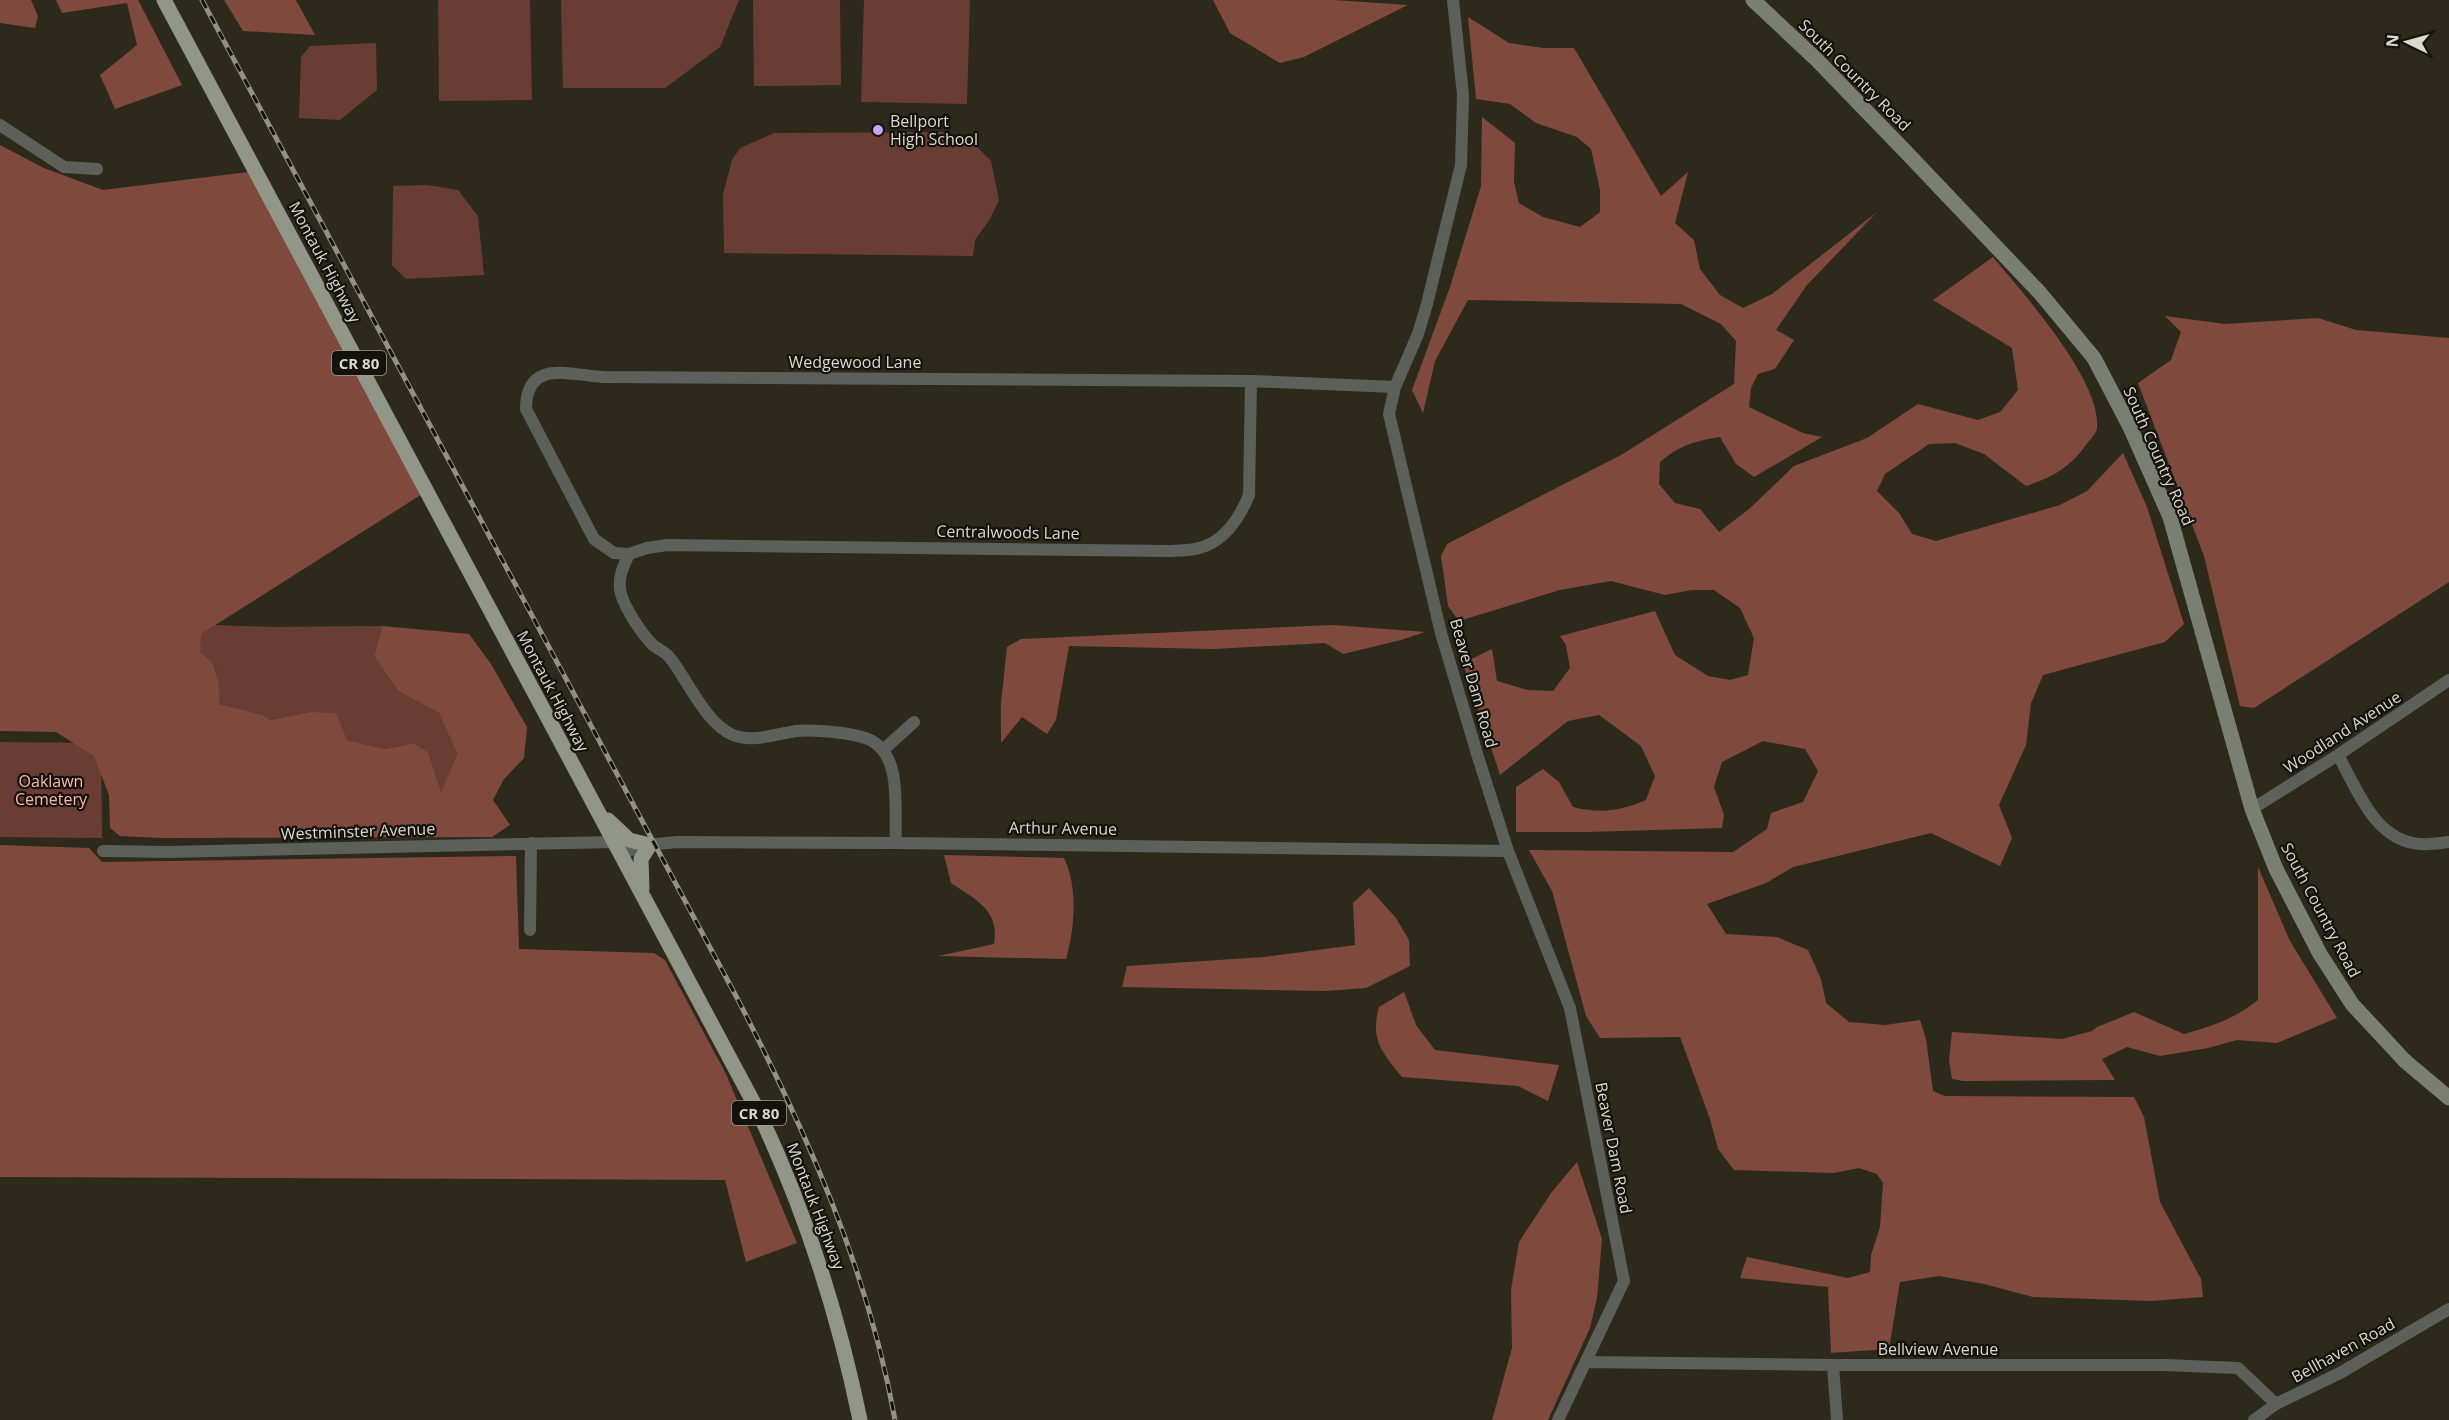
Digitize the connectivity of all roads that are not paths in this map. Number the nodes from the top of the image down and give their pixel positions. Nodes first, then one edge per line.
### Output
1 (164, 0) edge
2 (1453, 0) edge
3 (1753, 0) edge
4 (0, 125) edge
5 (97, 169) dead end
6 (1251, 381) junction
7 (1395, 387) junction
8 (629, 554) junction
9 (2449, 681) edge
10 (914, 722) dead end
11 (883, 750) junction
12 (2338, 755) junction
13 (593, 804) junction
14 (2252, 809) junction
15 (2449, 842) edge
16 (531, 843) junction
17 (896, 843) junction
18 (650, 844) junction
19 (617, 848) junction
20 (103, 851) dead end
21 (1508, 851) junction
22 (644, 898) junction
23 (530, 930) dead end
24 (2448, 1095) edge
25 (2449, 1309) edge
26 (1586, 1362) junction
27 (1833, 1365) junction
28 (2276, 1404) junction
29 (860, 1420) edge
30 (1558, 1420) edge
31 (1838, 1420) edge
32 (2254, 1420) edge

1 - 13 main road, Montauk Highway / CR 80
2 - 7 street, Beaver Dam Road
3 - 14 main road, South Country Road
4 - 5 street
6 - 7 street, Wedgewood Lane
6 - 8 street, Centralwoods Lane
6 - 8 street, Wedgewood Lane
7 - 21 street, Beaver Dam Road
8 - 11 street
9 - 12 street, Woodland Avenue
10 - 11 street
11 - 17 street
12 - 14 street, Woodland Avenue
12 - 15 street
13 - 18 main road
13 - 19 main road, Montauk Highway / CR 80
14 - 24 main road, South Country Road
16 - 19 street, Westminster Avenue
16 - 20 street, Westminster Avenue
16 - 23 street
17 - 18 street, Arthur Avenue
17 - 21 street, Arthur Avenue
18 - 19 street, Arthur Avenue
18 - 22 main road
19 - 22 main road, Montauk Highway / CR 80
21 - 26 street, Beaver Dam Road
22 - 29 main road, Montauk Highway / CR 80
25 - 28 street, Bellhaven Road
26 - 27 street, Bellview Avenue
26 - 30 street, Beaver Dam Road
27 - 28 street, Bellview Avenue
27 - 31 street
28 - 32 street, Bellhaven Road

